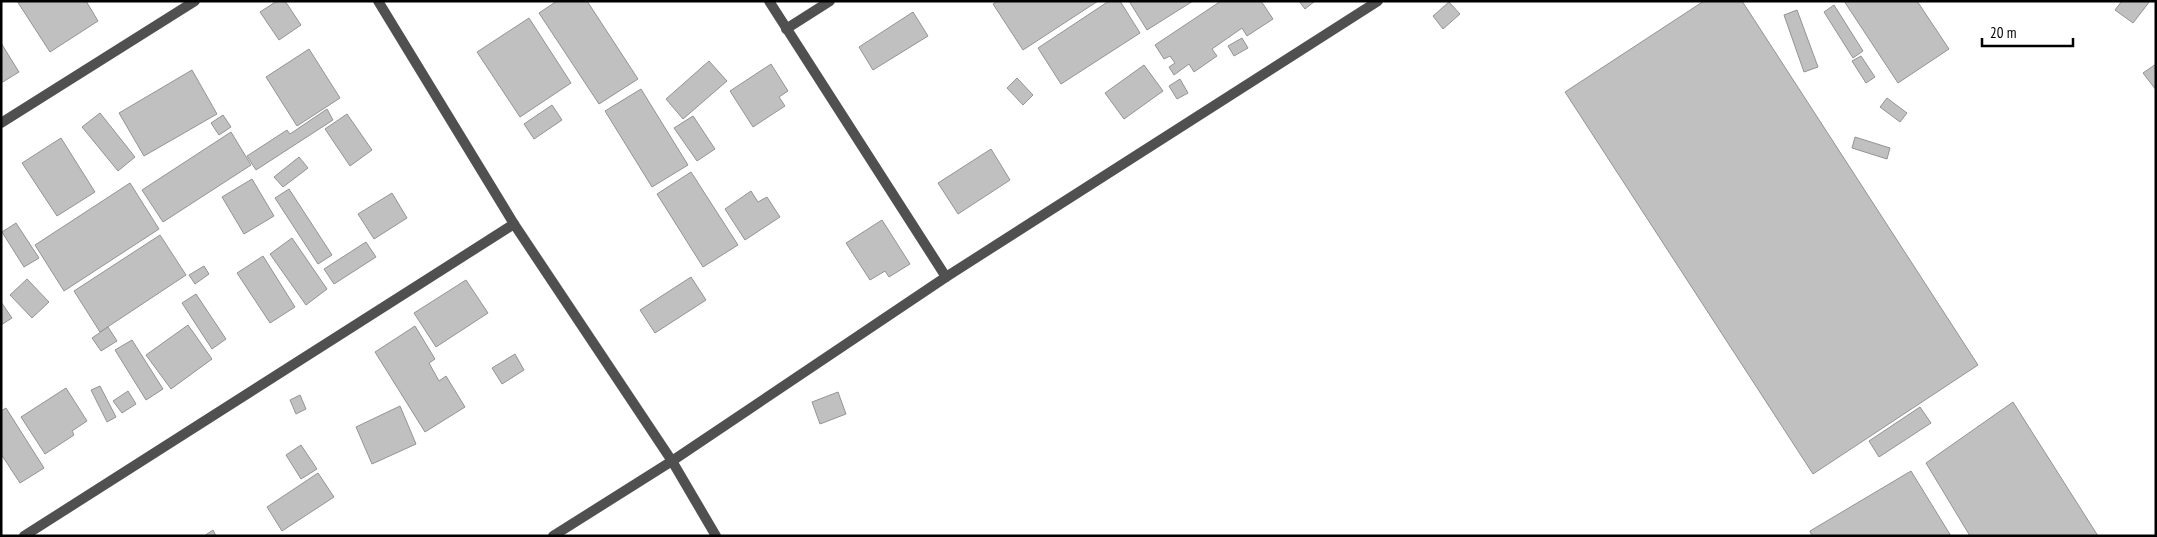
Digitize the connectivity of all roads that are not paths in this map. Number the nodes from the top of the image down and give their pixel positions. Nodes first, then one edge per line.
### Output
1 (195, 1) edge
2 (378, 1) edge
3 (769, 1) edge
4 (830, 1) edge
5 (1378, 1) edge
6 (786, 29) junction
7 (1, 122) edge
8 (514, 224) junction
9 (946, 276) junction
10 (672, 461) junction
11 (24, 536) edge
12 (553, 536) edge
13 (716, 536) edge

1 - 7 street
2 - 8 street
3 - 6 street
4 - 6 street
5 - 9 street
6 - 9 street
8 - 10 street
8 - 11 street
9 - 10 street
10 - 12 street
10 - 13 street

